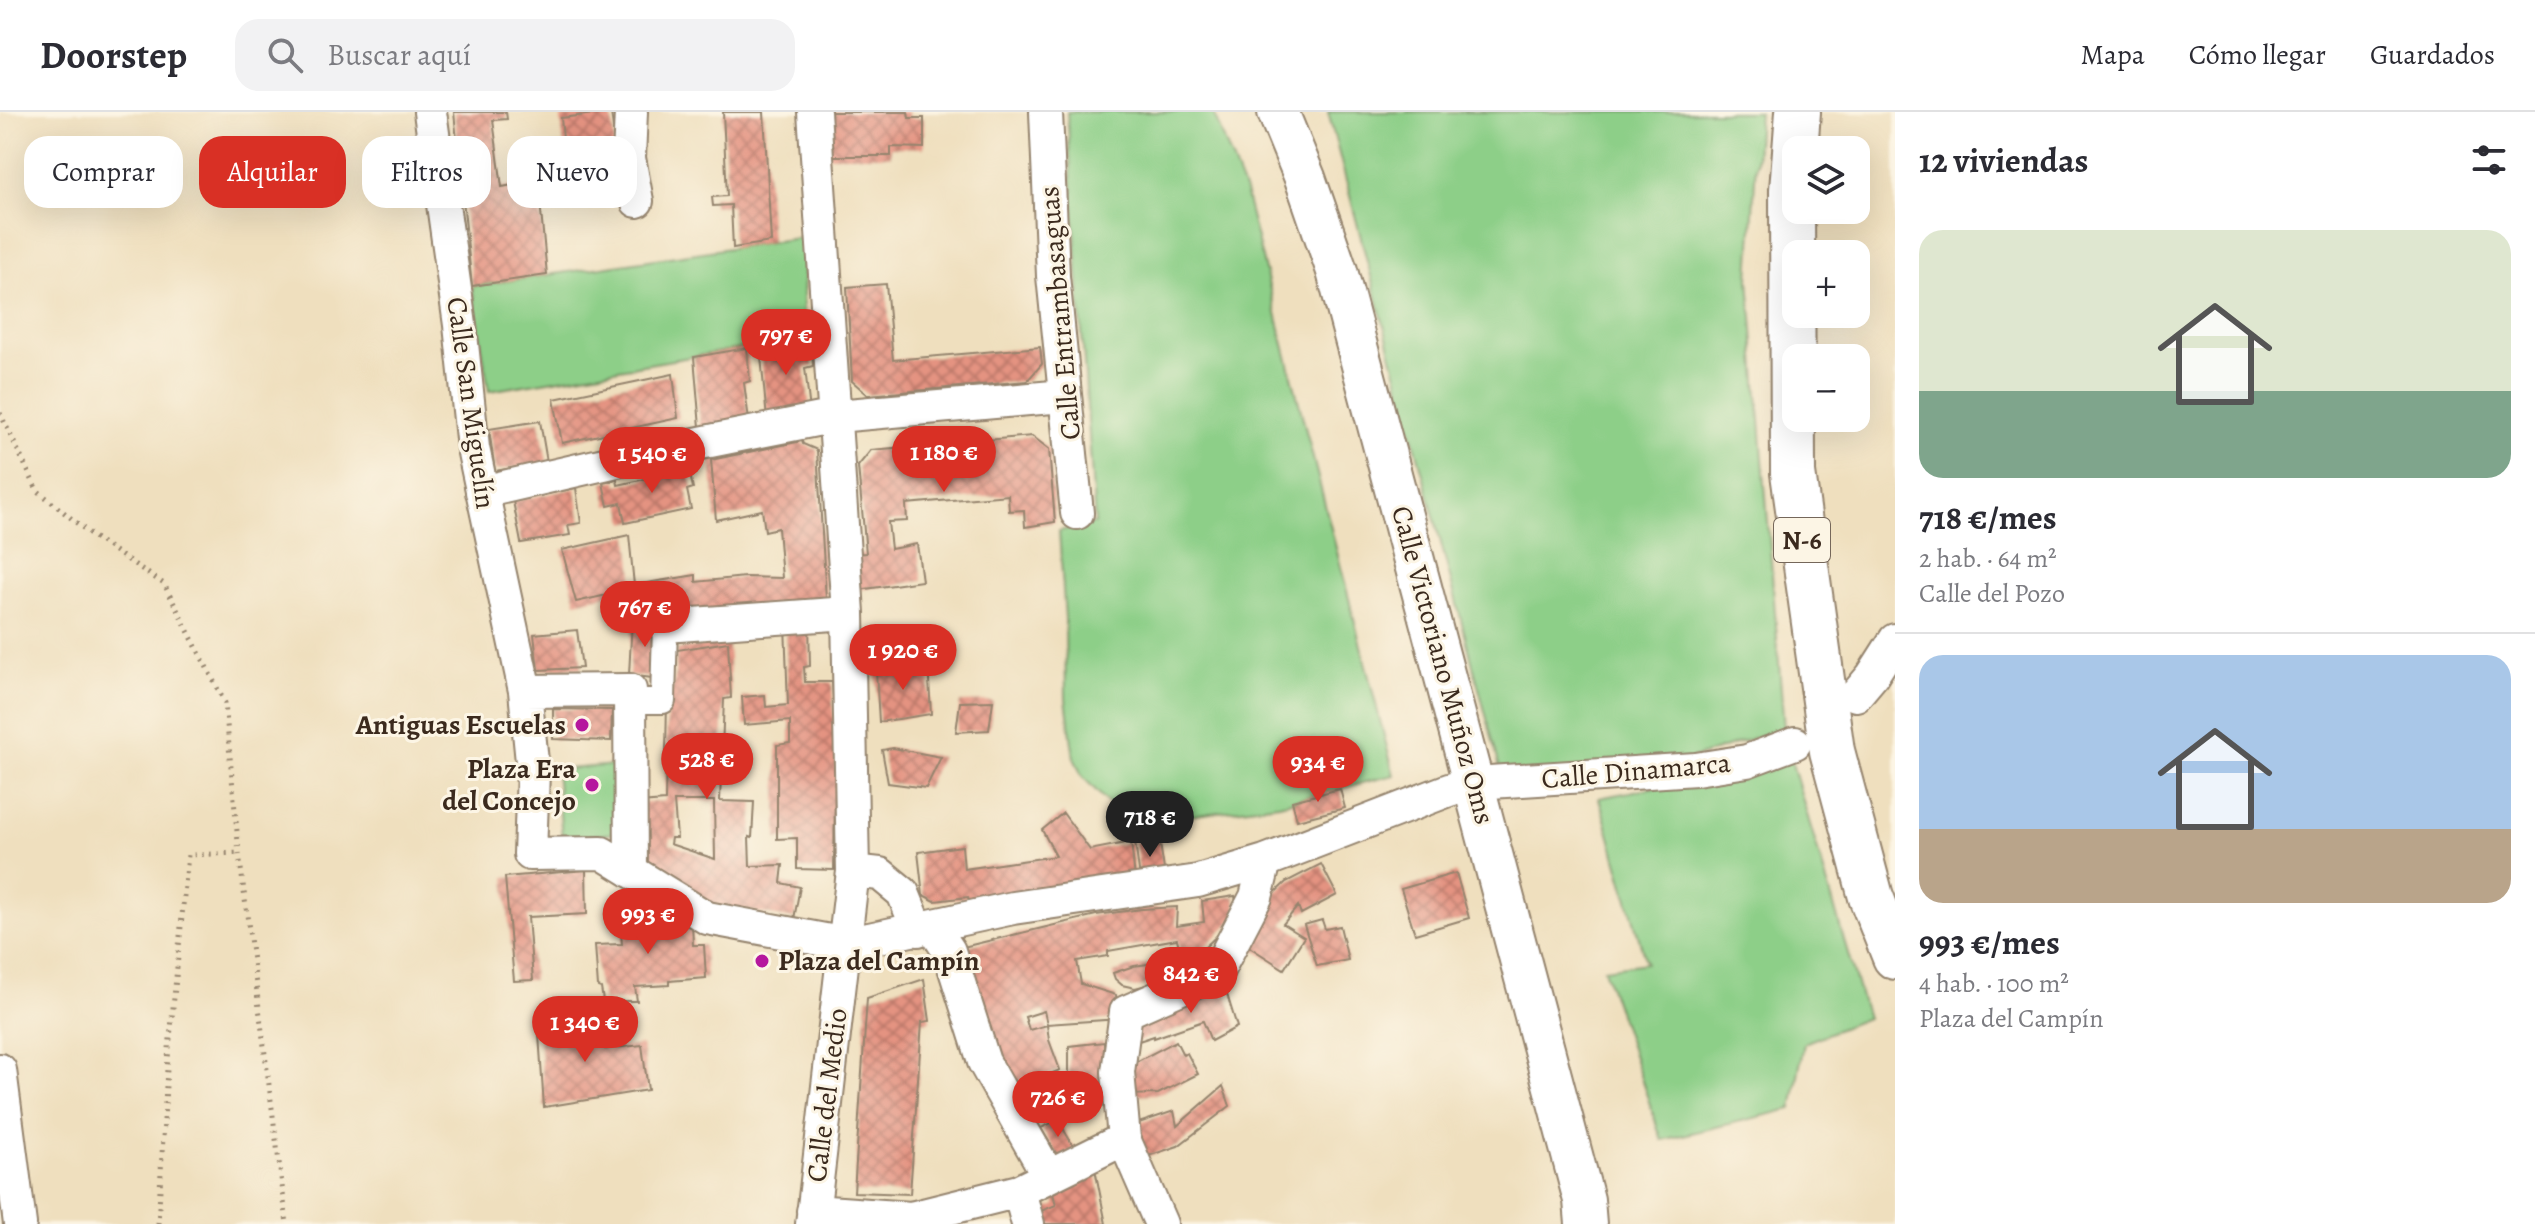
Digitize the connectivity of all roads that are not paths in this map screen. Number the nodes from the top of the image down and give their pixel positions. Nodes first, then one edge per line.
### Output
1 (430, 112) edge
2 (631, 112) edge
3 (814, 112) edge
4 (1046, 112) edge
5 (1278, 112) edge
6 (1798, 112) edge
7 (630, 136) edge
8 (1064, 396) junction
9 (836, 416) junction
10 (482, 492) junction
11 (1077, 513) dead end
12 (848, 613) junction
13 (665, 626) joint
14 (1895, 640) edge
15 (525, 691) junction
16 (1856, 695) dead end
17 (630, 701) junction
18 (1795, 743) dead end
19 (1474, 783) junction
20 (1265, 861) junction
21 (631, 871) junction
22 (853, 871) junction
23 (926, 929) junction
24 (846, 944) junction
25 (1895, 957) edge
26 (0, 1070) edge
27 (1124, 1139) junction
28 (1048, 1175) junction
29 (1019, 1191) junction
30 (812, 1218) edge
31 (20, 1224) edge
32 (1028, 1224) edge
33 (1161, 1224) edge
34 (1586, 1224) edge

1 - 10 street, Calle San Miguelín
2 - 7 street
3 - 9 street, Calle del Medio
4 - 8 street, Calle Entrambasaguas
5 - 19 street, Calle Victoriano Muñoz Oms
6 - 25 highway, N-6
8 - 9 street
8 - 11 street, Calle Entrambasaguas
9 - 10 street
9 - 12 street, Calle del Medio
10 - 15 street, Calle San Miguelín
12 - 13 street
12 - 22 street, Calle del Medio
13 - 17 street
14 - 16 street
15 - 17 street
15 - 21 street
17 - 21 street
18 - 19 street, Calle Dinamarca
19 - 20 street, Calle Dinamarca
19 - 34 street, Calle Victoriano Muñoz Oms
20 - 23 street, Calle Dinamarca
20 - 27 street
21 - 24 street
22 - 23 street
22 - 24 street, Calle del Medio
23 - 24 street, Calle Dinamarca
23 - 28 street
24 - 30 street, Calle del Medio
26 - 31 street
27 - 28 street
27 - 33 street
28 - 29 street
29 - 30 street
29 - 32 street

